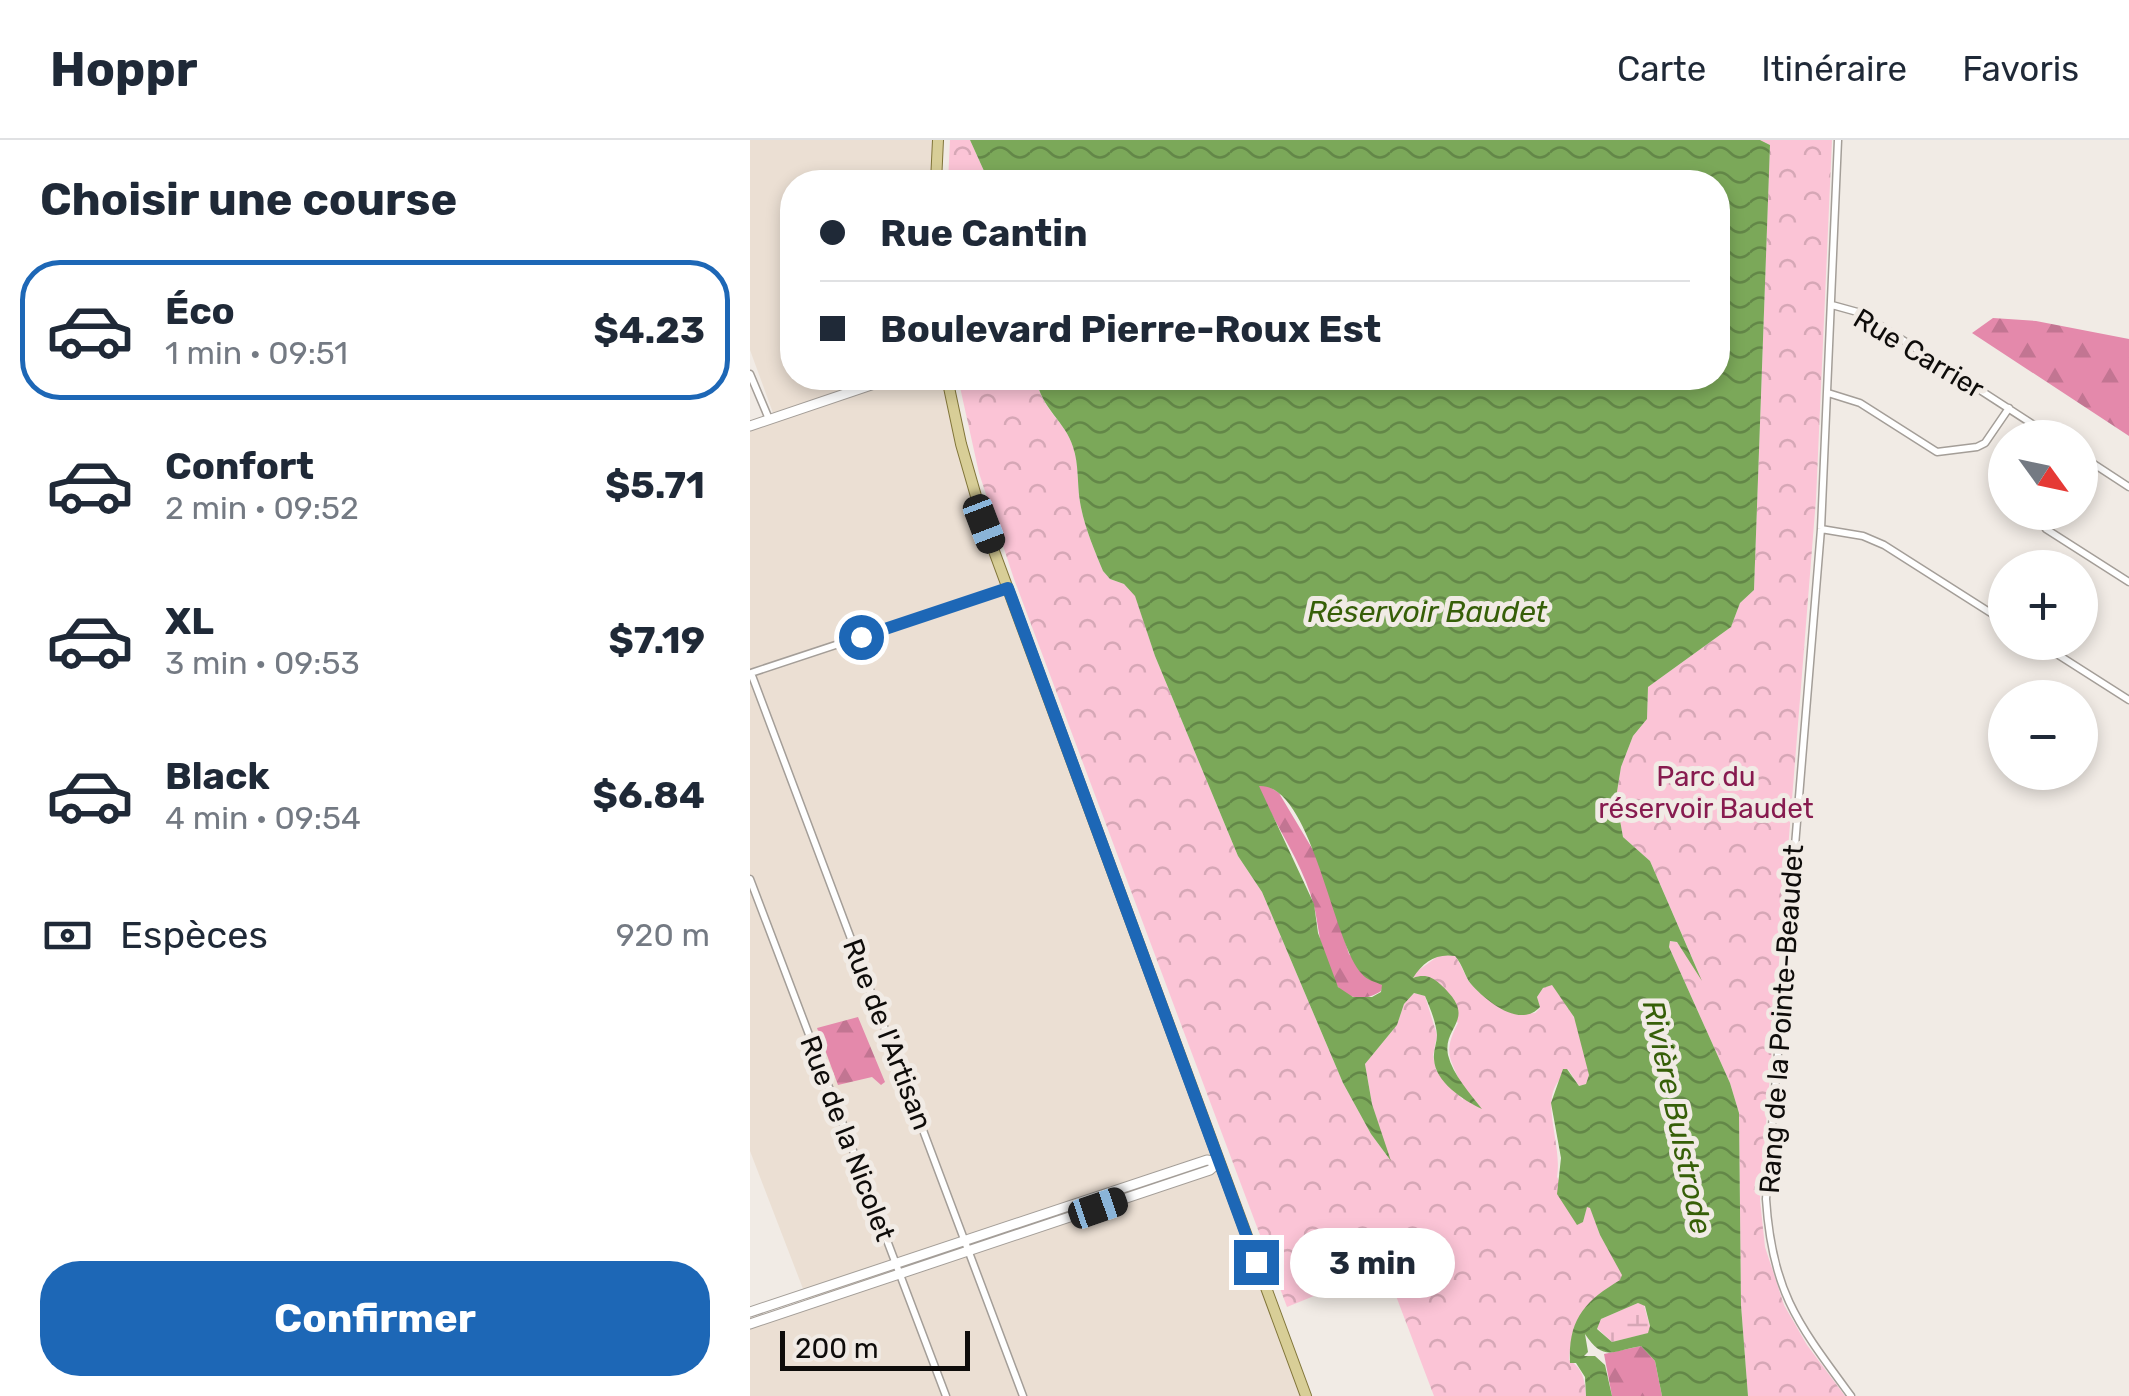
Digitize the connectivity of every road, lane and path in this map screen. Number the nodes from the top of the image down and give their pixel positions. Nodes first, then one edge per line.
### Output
1 (938, 140) edge
2 (1838, 140) edge
3 (937, 170) edge
4 (1832, 305) junction
5 (750, 374) edge
6 (856, 390) edge
7 (951, 390) edge
8 (1828, 393) junction
9 (2009, 408) junction
10 (769, 419) junction
11 (2027, 420) edge
12 (750, 426) edge
13 (2098, 467) edge
14 (2129, 487) edge
15 (1821, 529) junction
16 (2048, 530) edge
17 (2129, 582) edge
18 (1008, 588) junction
19 (1988, 611) edge
20 (2066, 660) edge
21 (751, 673) edge
22 (2129, 700) edge
23 (750, 879) edge
24 (1219, 1162) junction
25 (965, 1240) junction
26 (970, 1251) junction
27 (895, 1263) junction
28 (900, 1274) junction
29 (750, 1312) edge
30 (750, 1324) edge
31 (946, 1396) edge
32 (1023, 1396) edge
33 (1306, 1396) edge
34 (1851, 1396) edge

1 - 3 main road
2 - 4 street, Rang de la Pointe-Beaudet
4 - 8 street, Rang de la Pointe-Beaudet
4 - 9 street, Rue Carrier
5 - 10 street
6 - 10 main road
7 - 18 main road
8 - 9 street
8 - 15 street, Rang de la Pointe-Beaudet
9 - 11 street, Rue Carrier
10 - 12 main road
13 - 14 street
15 - 19 street
15 - 34 street, Rang de la Pointe-Beaudet
16 - 17 street
18 - 21 street
18 - 24 main road
20 - 22 street
21 - 25 street, Rue de l'Artisan
23 - 27 street, Rue de la Nicolet
24 - 25 main road
24 - 26 main road
24 - 33 main road
25 - 26 street, Rue de l'Artisan
25 - 27 main road
26 - 28 main road
26 - 32 street, Rue de l'Artisan
27 - 28 street, Rue de la Nicolet
27 - 29 main road
28 - 30 main road
28 - 31 street, Rue de la Nicolet

